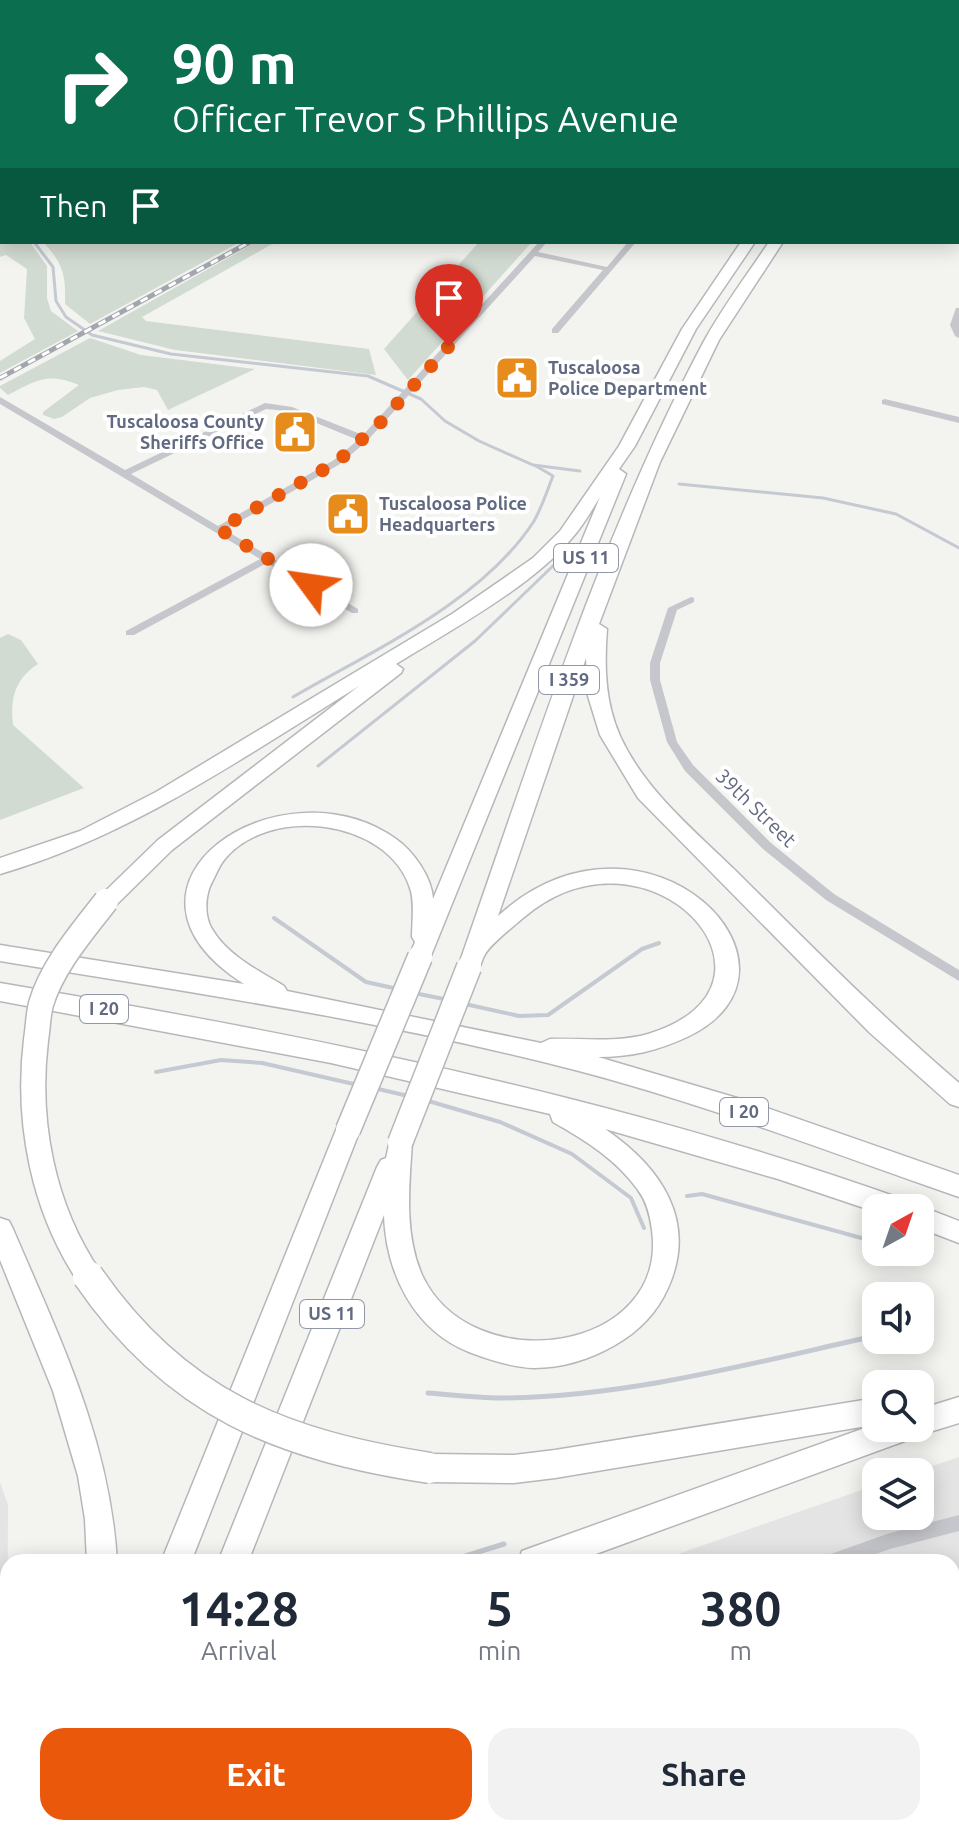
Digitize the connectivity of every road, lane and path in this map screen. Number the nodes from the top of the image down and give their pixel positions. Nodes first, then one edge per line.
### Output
1 (541, 244) edge
2 (630, 244) edge
3 (747, 244) edge
4 (775, 244) edge
5 (532, 253) junction
6 (607, 269) junction
7 (959, 310) edge
8 (555, 331) dead end
9 (959, 336) edge
10 (0, 400) edge
11 (885, 402) dead end
12 (959, 420) edge
13 (364, 439) junction
14 (627, 446) junction
15 (126, 473) junction
16 (219, 529) junction
17 (268, 558) junction
18 (603, 588) junction
19 (691, 600) dead end
20 (355, 611) dead end
21 (458, 618) junction
22 (130, 633) dead end
23 (0, 866) edge
24 (0, 953) edge
25 (420, 957) junction
26 (472, 959) junction
27 (959, 976) edge
28 (0, 992) edge
29 (287, 999) junction
30 (527, 1048) junction
31 (959, 1097) edge
32 (534, 1098) junction
33 (400, 1143) junction
34 (959, 1186) edge
35 (862, 1197) edge
36 (934, 1222) edge
37 (0, 1229) edge
38 (959, 1232) edge
39 (934, 1408) edge
40 (959, 1408) edge
41 (862, 1413) edge
42 (934, 1417) edge
43 (863, 1442) edge
44 (959, 1523) edge
45 (101, 1554) edge
46 (179, 1554) edge
47 (236, 1554) edge
48 (555, 1554) edge
49 (853, 1554) edge

1 - 5 street
2 - 6 street
3 - 14 highway
4 - 18 highway, I 359
5 - 6 street
5 - 13 street
6 - 8 street
7 - 9 street
10 - 15 street
11 - 12 street
13 - 15 street
13 - 16 street
14 - 21 highway
14 - 25 highway, US 11
15 - 16 street
16 - 17 street
17 - 20 street
17 - 22 street
18 - 26 highway, I 359
18 - 31 highway
19 - 27 street, 39th Street
21 - 23 highway
21 - 41 highway, bridge
24 - 29 highway, I 20
25 - 29 highway
25 - 46 highway, US 11, bridge
26 - 30 highway
26 - 33 highway, I 359, bridge
28 - 32 highway, I 20
29 - 30 highway, I 20
30 - 34 highway, I 20
32 - 33 highway
32 - 35 highway, I 20
33 - 47 highway, US 11
36 - 38 highway
37 - 45 highway
39 - 40 highway
40 - 42 highway
43 - 48 highway
44 - 49 street

